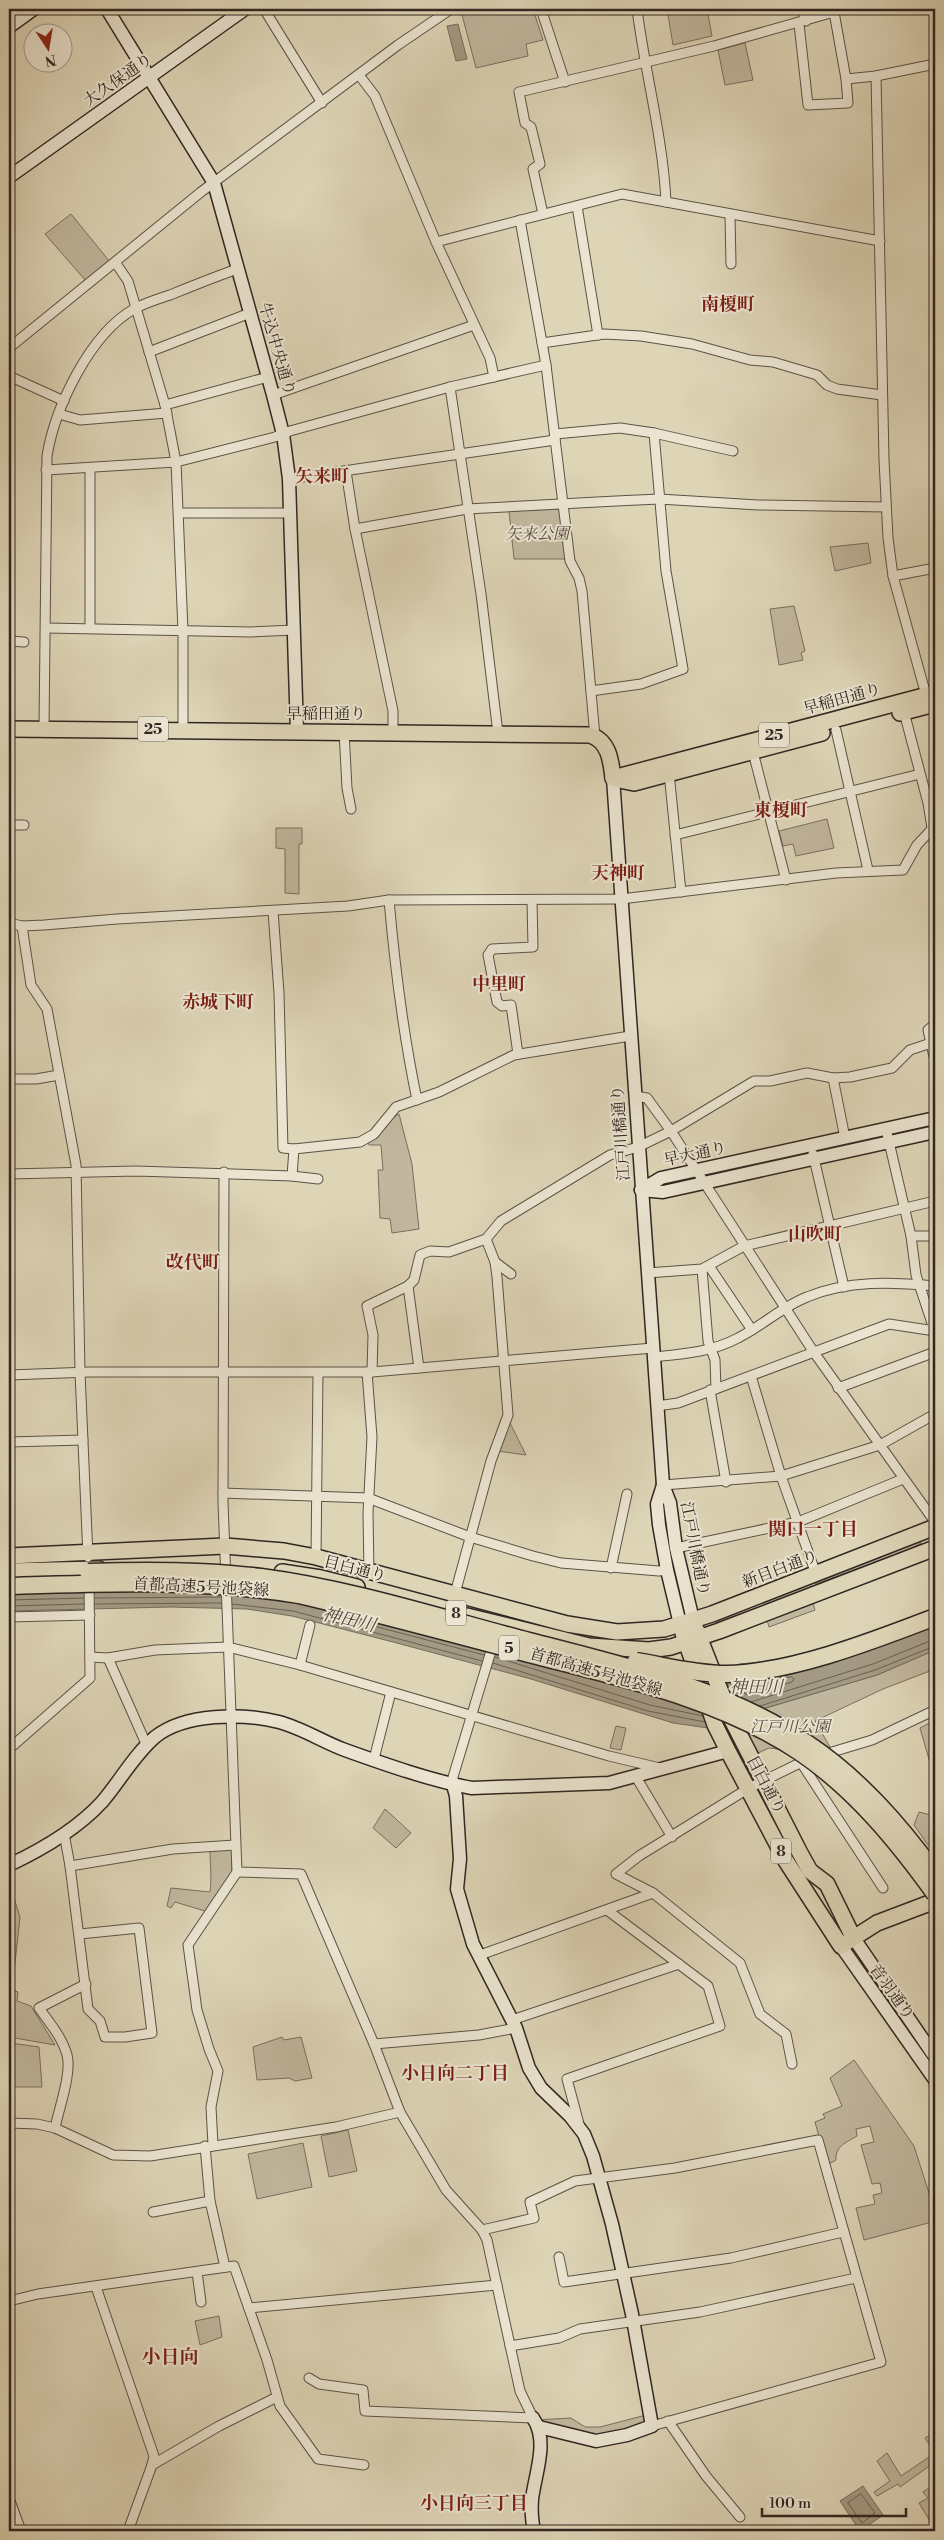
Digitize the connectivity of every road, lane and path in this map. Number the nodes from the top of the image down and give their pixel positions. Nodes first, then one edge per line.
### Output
1 (34, 9) edge
2 (108, 9) edge
3 (245, 9) edge
4 (264, 9) edge
5 (451, 9) edge
6 (541, 9) edge
7 (637, 9) edge
8 (802, 9) edge
9 (802, 23) junction
10 (9, 27) edge
11 (644, 63) junction
12 (935, 64) edge
13 (359, 75) junction
14 (876, 76) junction
15 (150, 77) junction
16 (846, 79) junction
17 (565, 82) junction
18 (322, 103) junction
19 (9, 176) edge
20 (214, 182) junction
21 (666, 202) junction
22 (577, 206) junction
23 (543, 214) junction
24 (730, 215) junction
25 (520, 220) junction
26 (880, 241) junction
27 (436, 242) junction
28 (116, 262) junction
29 (731, 264) dead end
30 (237, 269) junction
31 (136, 308) junction
32 (250, 313) junction
33 (474, 325) junction
34 (598, 335) junction
35 (542, 343) junction
36 (9, 348) edge
37 (149, 352) junction
38 (546, 365) junction
39 (9, 376) edge
40 (268, 377) junction
41 (494, 377) junction
42 (450, 387) junction
43 (273, 395) junction
44 (882, 395) junction
45 (64, 402) junction
46 (166, 409) junction
47 (59, 414) junction
48 (654, 433) junction
49 (283, 434) junction
50 (555, 437) junction
51 (733, 451) dead end
52 (459, 452) junction
53 (176, 462) junction
54 (90, 469) junction
55 (46, 470) junction
56 (346, 471) junction
57 (289, 479) junction
58 (659, 500) junction
59 (563, 505) junction
60 (886, 507) junction
61 (467, 509) junction
62 (290, 513) junction
63 (179, 514) junction
64 (355, 528) junction
65 (935, 568) edge
66 (893, 576) junction
67 (46, 628) junction
68 (90, 628) junction
69 (294, 630) junction
70 (183, 631) junction
71 (9, 641) edge
72 (24, 642) dead end
73 (591, 691) junction
74 (932, 697) edge
75 (904, 712) junction
76 (44, 728) junction
77 (9, 729) edge
78 (183, 730) junction
79 (836, 730) junction
80 (297, 731) junction
81 (344, 731) junction
82 (393, 732) junction
83 (498, 733) junction
84 (595, 737) junction
85 (753, 752) junction
86 (669, 773) junction
87 (920, 774) junction
88 (613, 778) junction
89 (850, 791) junction
90 (932, 802) edge
91 (351, 809) dead end
92 (769, 812) junction
93 (9, 825) edge
94 (24, 825) dead end
95 (933, 828) junction
96 (675, 835) junction
97 (935, 846) edge
98 (868, 870) junction
99 (786, 880) junction
100 (681, 892) junction
101 (620, 899) junction
102 (389, 900) junction
103 (532, 900) junction
104 (273, 911) junction
105 (9, 923) edge
106 (22, 926) junction
107 (935, 1024) edge
108 (630, 1036) junction
109 (931, 1043) junction
110 (518, 1054) junction
111 (935, 1061) edge
112 (59, 1075) junction
113 (832, 1078) junction
114 (9, 1079) edge
115 (635, 1096) junction
116 (417, 1100) junction
117 (935, 1118) edge
118 (671, 1131) junction
119 (935, 1132) edge
120 (887, 1136) junction
121 (845, 1138) junction
122 (811, 1145) junction
123 (638, 1147) junction
124 (294, 1149) junction
125 (814, 1159) junction
126 (697, 1171) junction
127 (77, 1172) junction
128 (224, 1172) junction
129 (9, 1174) edge
130 (292, 1176) junction
131 (318, 1179) dead end
132 (706, 1182) junction
133 (641, 1190) junction
134 (935, 1201) edge
135 (904, 1208) junction
136 (831, 1226) junction
137 (911, 1236) junction
138 (935, 1236) edge
139 (486, 1239) junction
140 (744, 1246) junction
141 (495, 1262) junction
142 (706, 1268) junction
143 (647, 1273) junction
144 (511, 1274) dead end
145 (919, 1284) junction
146 (408, 1286) junction
147 (935, 1286) edge
148 (844, 1287) junction
149 (786, 1310) junction
150 (752, 1330) junction
151 (935, 1332) edge
152 (711, 1350) junction
153 (813, 1351) junction
154 (935, 1352) edge
155 (653, 1353) junction
156 (503, 1362) junction
157 (419, 1368) junction
158 (80, 1372) junction
159 (223, 1372) junction
160 (370, 1372) junction
161 (318, 1373) junction
162 (9, 1375) edge
163 (751, 1376) junction
164 (838, 1388) junction
165 (713, 1390) junction
166 (657, 1406) junction
167 (935, 1414) edge
168 (83, 1440) junction
169 (9, 1442) edge
170 (880, 1445) junction
171 (781, 1476) junction
172 (903, 1479) junction
173 (726, 1482) junction
174 (662, 1485) junction
175 (223, 1493) junction
176 (627, 1494) dead end
177 (318, 1496) junction
178 (368, 1498) junction
179 (798, 1522) junction
180 (935, 1522) edge
181 (935, 1527) edge
182 (470, 1537) junction
183 (225, 1546) junction
184 (676, 1548) junction
185 (935, 1548) edge
186 (88, 1554) junction
187 (9, 1556) edge
188 (316, 1557) junction
189 (611, 1568) junction
190 (666, 1570) junction
191 (369, 1572) junction
192 (9, 1573) edge
193 (226, 1573) junction
194 (89, 1574) junction
195 (816, 1574) junction
196 (9, 1586) edge
197 (455, 1595) junction
198 (450, 1612) junction
199 (90, 1614) junction
200 (9, 1617) edge
201 (935, 1617) edge
202 (687, 1622) junction
203 (310, 1625) dead end
204 (497, 1630) junction
205 (693, 1640) junction
206 (228, 1647) junction
207 (90, 1657) junction
208 (108, 1658) junction
209 (599, 1659) junction
210 (300, 1665) junction
211 (391, 1692) junction
212 (935, 1710) edge
213 (472, 1716) junction
214 (232, 1717) junction
215 (147, 1746) junction
216 (9, 1749) edge
217 (728, 1751) junction
218 (374, 1759) junction
219 (800, 1761) junction
220 (665, 1769) junction
221 (636, 1777) junction
222 (762, 1781) junction
223 (453, 1785) junction
224 (749, 1788) junction
225 (64, 1833) junction
226 (672, 1837) junction
227 (235, 1845) junction
228 (9, 1865) edge
229 (70, 1866) junction
230 (237, 1872) junction
231 (935, 1873) edge
232 (883, 1888) dead end
233 (653, 1893) junction
234 (935, 1894) edge
235 (935, 1901) edge
236 (607, 1910) junction
237 (80, 1934) junction
238 (854, 1937) junction
239 (841, 1946) junction
240 (480, 1955) junction
241 (679, 1964) junction
242 (86, 1984) junction
243 (514, 2024) junction
244 (374, 2044) junction
245 (935, 2056) edge
246 (930, 2063) edge
247 (792, 2064) dead end
248 (935, 2080) edge
249 (400, 2112) junction
250 (9, 2123) edge
251 (55, 2128) junction
252 (580, 2129) junction
253 (209, 2145) junction
254 (599, 2176) junction
255 (210, 2201) junction
256 (153, 2212) dead end
257 (482, 2230) junction
258 (843, 2232) junction
259 (559, 2257) dead end
260 (225, 2267) junction
261 (196, 2272) junction
262 (623, 2274) junction
263 (856, 2278) junction
264 (498, 2285) junction
265 (96, 2287) junction
266 (9, 2301) edge
267 (201, 2302) dead end
268 (249, 2308) junction
269 (634, 2323) junction
270 (510, 2346) junction
271 (309, 2378) dead end
272 (278, 2398) junction
273 (668, 2421) junction
274 (536, 2423) junction
275 (652, 2426) junction
276 (152, 2465) junction
277 (364, 2465) dead end
278 (9, 2498) edge
279 (740, 2517) dead end
280 (21, 2531) edge
281 (128, 2531) edge
282 (534, 2531) edge

1 - 10 street
2 - 15 street, 牛込中央通り
3 - 15 street, 大久保通り
4 - 18 street
5 - 13 street
6 - 17 street
7 - 11 street
8 - 9 street
9 - 11 street
9 - 16 street
9 - 16 street
11 - 17 street
11 - 21 street
12 - 14 street
13 - 18 street
13 - 27 street
14 - 16 street
14 - 26 street
15 - 19 street, 大久保通り
15 - 20 street, 牛込中央通り
17 - 23 street
18 - 20 street
20 - 28 street
20 - 30 street, 牛込中央通り
21 - 22 street
21 - 24 street
22 - 23 street
22 - 34 street
23 - 25 street
24 - 26 street
24 - 29 street
25 - 27 street
25 - 35 street
26 - 44 street
27 - 33 street
28 - 31 street
28 - 36 street
30 - 31 street
30 - 32 street, 牛込中央通り
31 - 37 street
31 - 45 street
32 - 37 street
32 - 40 street, 牛込中央通り
33 - 41 street
33 - 43 street
34 - 35 street
34 - 44 street
35 - 38 street
37 - 46 street
38 - 41 street
38 - 50 street
39 - 45 street
40 - 43 street, 牛込中央通り
40 - 46 street
41 - 42 street
42 - 49 street
42 - 52 street
43 - 49 street, 牛込中央通り
44 - 60 street
45 - 47 street
46 - 47 street
46 - 53 street
47 - 55 street
48 - 50 street
48 - 51 street
48 - 58 street
49 - 53 street
49 - 57 street, 牛込中央通り
50 - 52 street
50 - 59 street
52 - 56 street
52 - 61 street
53 - 54 street
53 - 63 street
54 - 55 street
54 - 68 street
55 - 67 street
56 - 57 street
56 - 64 street
57 - 62 street, 牛込中央通り
58 - 59 street
58 - 60 street
58 - 73 street
59 - 61 street
59 - 73 street
60 - 66 street
61 - 64 street
61 - 83 street
62 - 63 street
62 - 69 street, 牛込中央通り
63 - 70 street
64 - 82 street
65 - 66 street
66 - 74 street
67 - 68 street
67 - 76 street
68 - 70 street
69 - 70 street
69 - 80 street, 牛込中央通り
70 - 78 street
71 - 72 street
73 - 84 street
74 - 75 main road, 早稲田通り / 25
74 - 88 main road, 早稲田通り / 25
75 - 79 main road, 早稲田通り / 25
75 - 87 street
76 - 77 main road, 早稲田通り / 25
76 - 78 main road, 早稲田通り / 25
78 - 80 main road, 早稲田通り / 25
79 - 85 main road, 早稲田通り / 25
79 - 89 street
80 - 81 main road, 早稲田通り / 25
81 - 82 main road, 早稲田通り / 25
81 - 91 street
82 - 83 main road, 早稲田通り / 25
83 - 84 main road, 早稲田通り / 25
84 - 88 main road
85 - 86 main road, 早稲田通り / 25
85 - 92 street
86 - 88 main road, 早稲田通り / 25
86 - 96 street
87 - 89 street
87 - 90 street
88 - 101 street, 江戸川橋通り
89 - 92 street
89 - 98 street
90 - 95 street
92 - 96 street
92 - 99 street
93 - 94 street
95 - 97 street
95 - 98 street
96 - 100 street
98 - 99 street
99 - 100 street
100 - 101 street
101 - 103 street
101 - 108 street, 江戸川橋通り
102 - 103 street
102 - 104 street
102 - 116 street
103 - 110 street
104 - 106 street
104 - 124 street
105 - 106 street
106 - 112 street
107 - 109 street
108 - 110 street
108 - 115 street, 江戸川橋通り
109 - 111 street
109 - 113 street
110 - 116 street
112 - 114 street
112 - 127 street
113 - 118 street
113 - 121 street
115 - 118 street
115 - 123 street, 江戸川橋通り
116 - 124 street
117 - 120 street, 早大通り
118 - 123 street
118 - 126 street
119 - 120 street, 早大通り
120 - 121 street, 早大通り
120 - 125 street, 早大通り
120 - 135 street
121 - 122 street, 早大通り
122 - 125 street
122 - 126 street, 早大通り
123 - 133 street, 江戸川橋通り
123 - 139 street
124 - 130 street
125 - 132 street, 早大通り
125 - 136 street
126 - 132 street
126 - 133 street, 早大通り
127 - 128 street
127 - 129 street
127 - 158 street
128 - 130 street
128 - 159 street
130 - 131 street
132 - 133 street, 早大通り
132 - 140 street
133 - 143 street, 江戸川橋通り
134 - 135 street
135 - 136 street
135 - 137 street
136 - 140 street
136 - 148 street
137 - 138 street
137 - 145 street
139 - 141 street
139 - 146 street
140 - 142 street
140 - 149 street
141 - 144 street
141 - 156 street
142 - 143 street
142 - 150 street
142 - 152 street
143 - 155 street, 江戸川橋通り
145 - 147 street
145 - 148 street
145 - 151 street
146 - 157 street
146 - 160 street
148 - 149 street
149 - 150 street
149 - 153 street
150 - 152 street
151 - 153 street
152 - 155 street
152 - 165 street
153 - 163 street
153 - 164 street
154 - 164 street
155 - 156 street
155 - 166 street, 江戸川橋通り
156 - 157 street
156 - 182 street
157 - 160 street
158 - 159 street
158 - 162 street
158 - 168 street
159 - 161 street
159 - 175 street
160 - 161 street
160 - 178 street
161 - 177 street
163 - 165 street
163 - 171 street
164 - 170 street
165 - 166 street
165 - 173 street
166 - 174 street, 江戸川橋通り
167 - 170 street
168 - 169 street
168 - 186 street
170 - 171 street
170 - 172 street
171 - 173 street
171 - 179 street
172 - 179 street
172 - 180 street
173 - 174 street
174 - 184 street, 江戸川橋通り
174 - 190 street, 江戸川橋通り
175 - 177 street
175 - 183 street
176 - 189 street
177 - 178 street
177 - 188 street
178 - 182 street
178 - 191 street
179 - 184 street
179 - 195 street
181 - 195 main road, 新目白通り / 8
182 - 189 street
182 - 197 street
183 - 186 main road, 目白通り / 8
183 - 188 main road, 目白通り / 8
183 - 193 street
184 - 202 street, 江戸川橋通り
185 - 205 main road, 8
186 - 187 main road, 目白通り / 8
186 - 194 street
188 - 191 main road, 目白通り / 8
189 - 190 street
190 - 202 street, 江戸川橋通り
191 - 197 main road, 目白通り / 8
192 - 194 main road, 目白通り / 8
192 - 209 highway, 首都高速5号池袋線 / 5, bridge
193 - 194 main road, 目白通り / 8
193 - 198 main road, 目白通り / 8
193 - 206 street
194 - 199 street
195 - 202 main road, 新目白通り / 8
196 - 234 highway, 首都高速5号池袋線 / 5, bridge
197 - 198 street
197 - 202 main road, 目白通り / 8
198 - 204 main road, 目白通り / 8
199 - 200 street
199 - 207 street
201 - 209 highway, bridge
202 - 205 main road, 目白通り / 8
203 - 210 street
204 - 205 main road, 目白通り / 8
204 - 213 street
205 - 217 main road, 目白通り / 8, bridge
205 - 222 main road, 目白通り / 8, bridge
206 - 208 street
206 - 210 street
206 - 214 street
207 - 208 street
207 - 216 street
208 - 215 street
209 - 231 highway, 首都高速5号池袋線 / 5, bridge
210 - 211 street
211 - 213 street
211 - 218 street
212 - 219 street
213 - 220 street
213 - 223 street
214 - 215 street
214 - 218 street
214 - 227 street
215 - 225 street
217 - 220 street
217 - 224 main road, 目白通り / 8
218 - 223 street
219 - 222 street
219 - 232 street
220 - 221 street
221 - 223 street
221 - 226 street
222 - 224 street
222 - 238 main road, 目白通り / 8
223 - 240 street
224 - 226 street
224 - 239 main road, 目白通り / 8
225 - 228 street
225 - 229 street
226 - 233 street
227 - 229 street
227 - 230 street
229 - 237 street
230 - 244 street
230 - 253 street
233 - 236 street
233 - 247 street
235 - 238 main road
236 - 240 street
236 - 241 street
237 - 242 street
237 - 242 street
238 - 239 main road
238 - 245 street, 音羽通り
239 - 246 street, 音羽通り
240 - 243 street
241 - 243 street
241 - 252 street
242 - 251 street
243 - 244 street
243 - 252 street
244 - 249 street
246 - 248 street, 音羽通り
249 - 253 street
249 - 257 street
250 - 251 street
251 - 253 street
252 - 254 street
253 - 255 street
254 - 257 street
254 - 258 street
254 - 262 street
255 - 256 street
255 - 260 street
257 - 264 street
258 - 262 street
258 - 263 street
259 - 262 street
260 - 261 street
260 - 268 street
261 - 265 street
261 - 267 street
262 - 269 street
263 - 269 street
263 - 273 street
264 - 268 street
264 - 270 street
265 - 266 street
265 - 276 street
268 - 272 street
269 - 270 street
269 - 275 street
270 - 274 street
271 - 274 street
272 - 276 street
272 - 277 street
273 - 275 street
273 - 279 street
274 - 275 street
274 - 282 street
276 - 281 street
278 - 280 street

